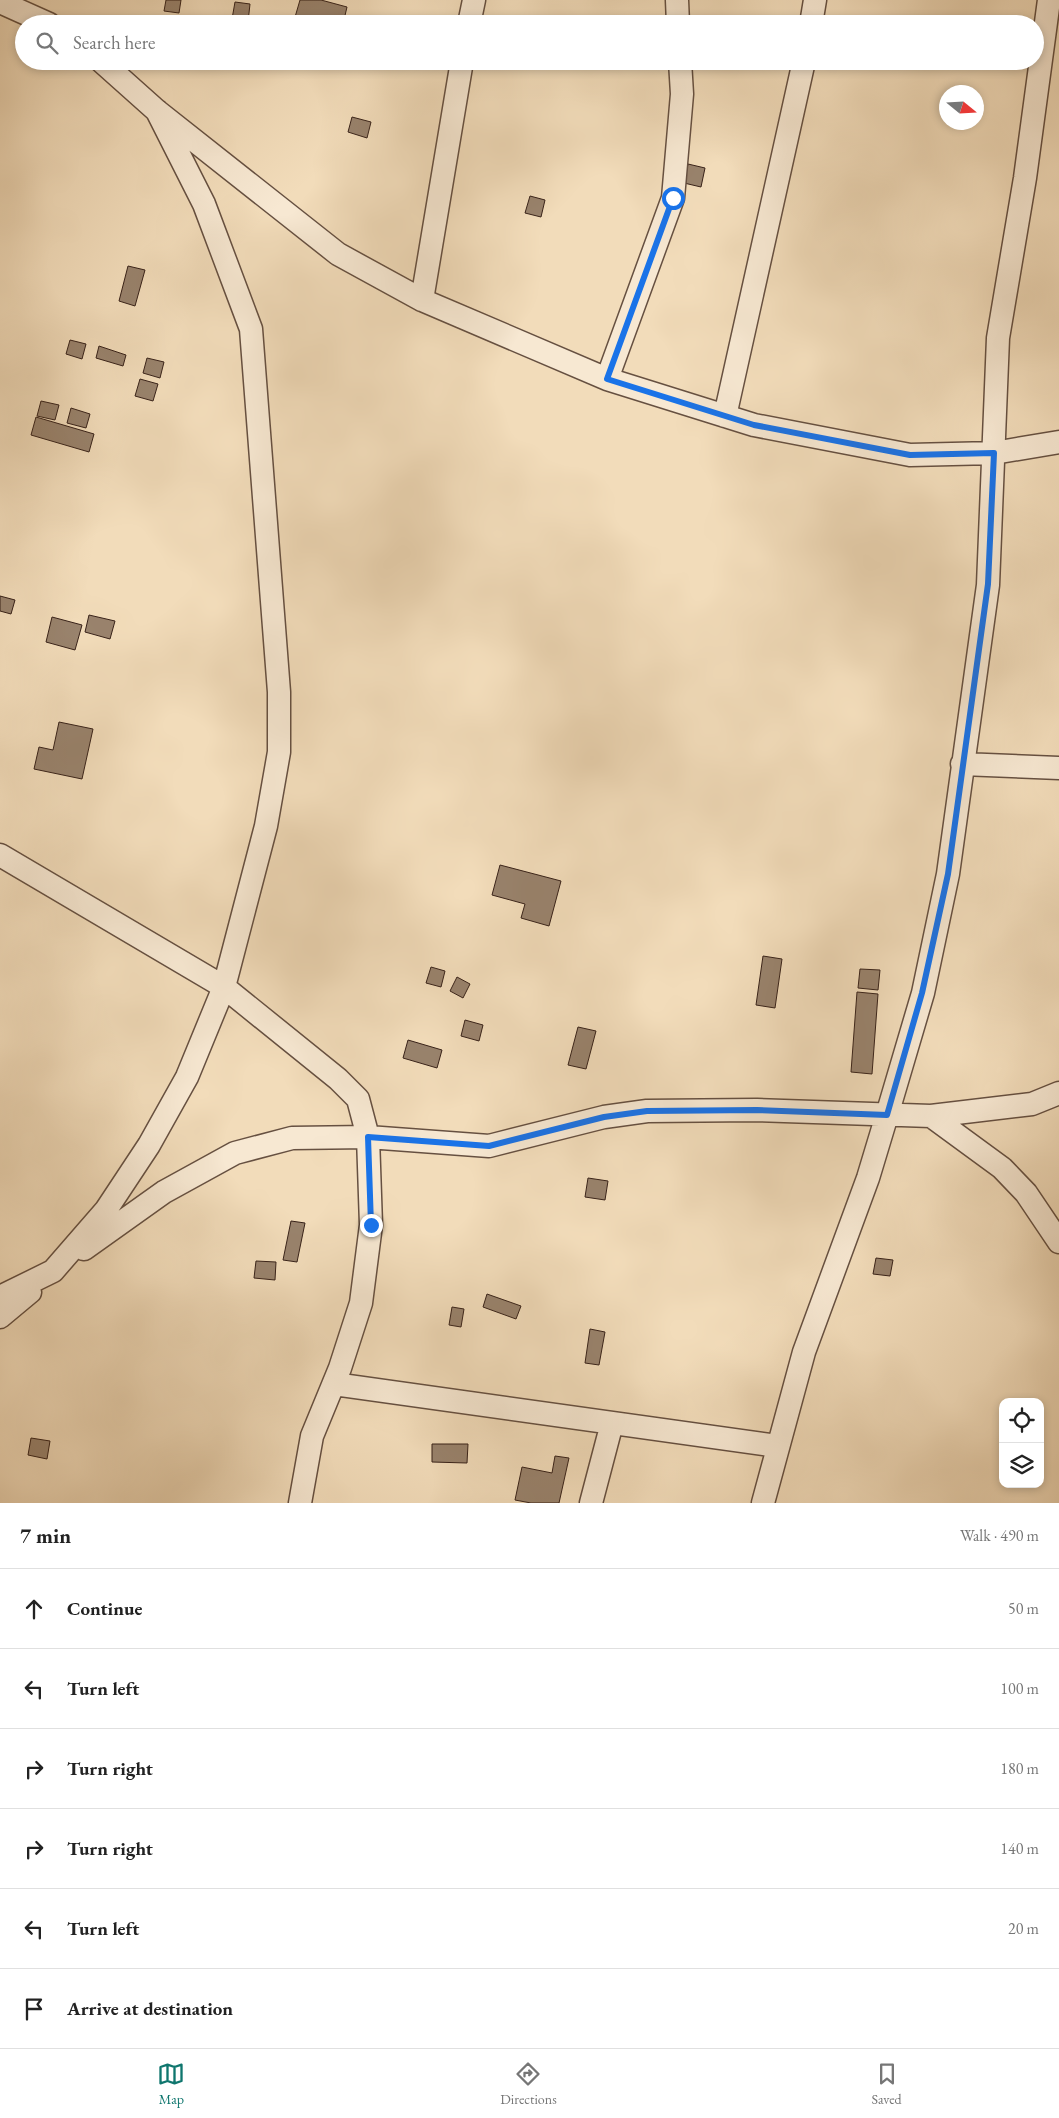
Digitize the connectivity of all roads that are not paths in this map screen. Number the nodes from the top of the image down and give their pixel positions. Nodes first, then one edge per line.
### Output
1 (474, 0) edge
2 (677, 0) edge
3 (815, 0) edge
4 (1049, 0) edge
5 (0, 2) edge
6 (29, 15) edge
7 (471, 15) edge
8 (678, 15) edge
9 (812, 15) edge
10 (1044, 37) edge
11 (111, 70) edge
12 (460, 70) edge
13 (681, 70) edge
14 (802, 70) edge
15 (1040, 70) edge
16 (158, 111) junction
17 (422, 300) junction
18 (607, 379) junction
19 (725, 416) junction
20 (1059, 442) edge
21 (994, 453) junction
22 (962, 764) junction
23 (1059, 768) edge
24 (0, 855) edge
25 (224, 987) junction
26 (1059, 1093) edge
27 (887, 1115) junction
28 (931, 1116) junction
29 (368, 1137) junction
30 (1059, 1242) edge
31 (53, 1272) junction
32 (0, 1297) edge
33 (0, 1317) edge
34 (334, 1384) junction
35 (612, 1423) junction
36 (777, 1446) junction
37 (300, 1503) edge
38 (591, 1503) edge
39 (763, 1503) edge

1 - 7 street
2 - 8 street
3 - 9 street
4 - 10 street
5 - 6 street
11 - 16 street
12 - 17 street
13 - 18 street
14 - 19 street
15 - 21 street
16 - 17 street
16 - 25 street
17 - 18 street
18 - 19 street
19 - 21 street
20 - 21 street
21 - 22 street
22 - 23 street
22 - 27 street
24 - 25 street
25 - 29 street
25 - 31 street
26 - 28 street
27 - 28 street
27 - 29 street
27 - 36 street
28 - 30 street
29 - 31 street
29 - 34 street
31 - 32 street
31 - 33 street
34 - 35 street
34 - 37 street
35 - 36 street
35 - 38 street
36 - 39 street

